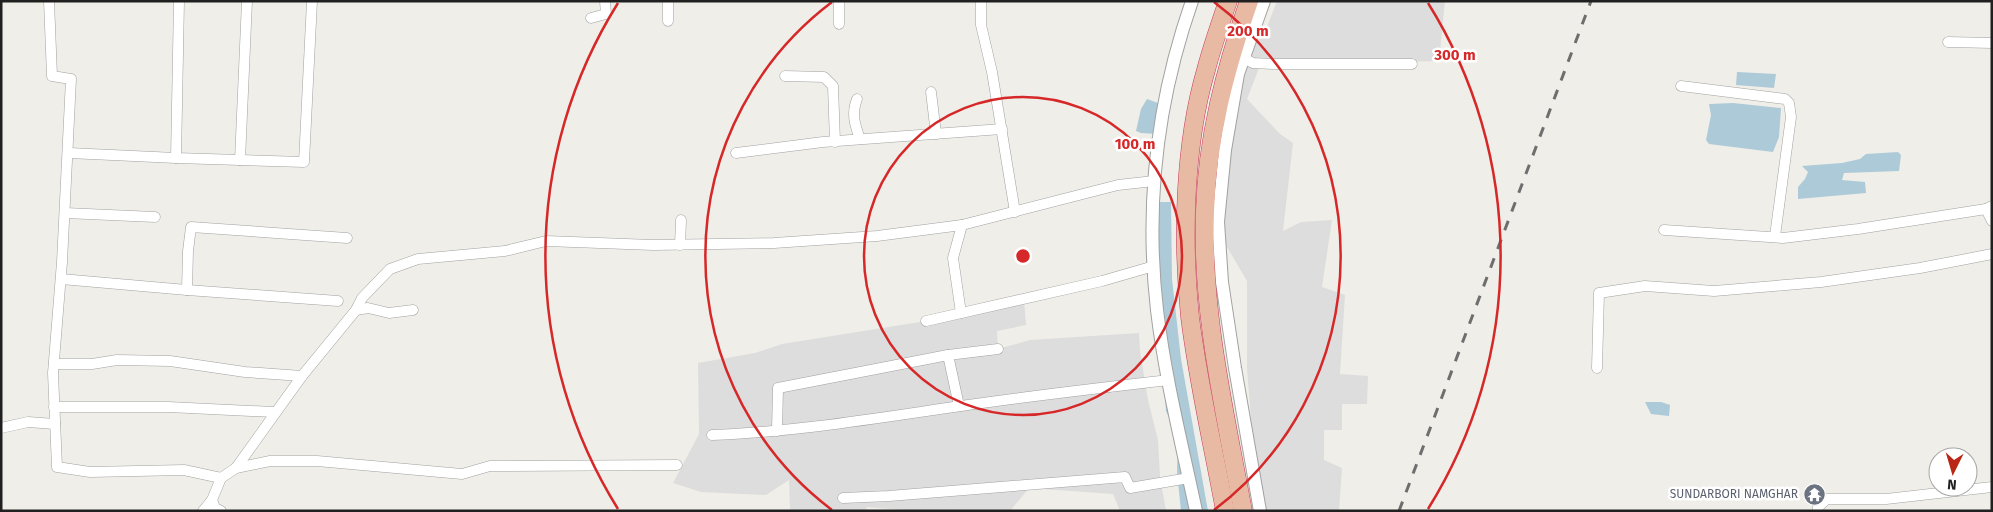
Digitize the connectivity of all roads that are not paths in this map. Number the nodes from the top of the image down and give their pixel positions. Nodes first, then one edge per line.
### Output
1 (49, 1) edge
2 (179, 1) edge
3 (247, 1) edge
4 (312, 1) edge
5 (605, 1) edge
6 (668, 1) edge
7 (839, 1) edge
8 (981, 1) edge
9 (1192, 1) edge
10 (1228, 1) edge
11 (1249, 1) edge
12 (1264, 1) edge
13 (591, 18) dead end
14 (668, 22) dead end
15 (838, 24) dead end
16 (1948, 42) dead end
17 (1992, 43) edge
18 (1243, 58) junction
19 (1412, 64) dead end
20 (785, 76) dead end
21 (1681, 86) dead end
22 (931, 92) dead end
23 (857, 99) dead end
24 (1002, 129) junction
25 (936, 134) junction
26 (860, 140) junction
27 (835, 142) junction
28 (69, 153) junction
29 (736, 153) dead end
30 (176, 158) junction
31 (240, 160) junction
32 (1154, 180) junction
33 (1989, 207) edge
34 (1015, 212) junction
35 (65, 213) junction
36 (155, 216) dead end
37 (681, 220) dead end
38 (1992, 221) edge
39 (962, 225) junction
40 (1664, 230) dead end
41 (1775, 236) junction
42 (347, 238) dead end
43 (680, 245) junction
44 (1992, 254) edge
45 (1154, 266) junction
46 (61, 279) junction
47 (187, 290) junction
48 (338, 300) dead end
49 (356, 310) junction
50 (413, 310) dead end
51 (961, 313) junction
52 (926, 321) dead end
53 (998, 349) dead end
54 (948, 356) junction
55 (54, 364) junction
56 (1598, 368) dead end
57 (302, 376) junction
58 (1168, 380) junction
59 (959, 406) junction
60 (54, 407) junction
61 (274, 412) junction
62 (55, 424) junction
63 (1, 428) edge
64 (777, 431) junction
65 (712, 435) dead end
66 (677, 465) dead end
67 (236, 468) junction
68 (221, 478) junction
69 (1189, 478) junction
70 (1992, 487) edge
71 (843, 498) dead end
72 (212, 500) junction
73 (202, 511) edge
74 (221, 511) edge
75 (1196, 511) edge
76 (1225, 511) edge
77 (1242, 511) edge
78 (1260, 511) edge
79 (1818, 511) edge

1 - 28 street
2 - 30 street
3 - 31 street
4 - 31 street
5 - 13 street
6 - 14 street
7 - 15 street
8 - 24 street
9 - 32 street
10 - 76 highway
11 - 77 highway
12 - 18 street
16 - 17 street
18 - 19 street
18 - 78 street
20 - 27 street
21 - 41 street
22 - 25 street
23 - 26 street
24 - 25 street
24 - 34 street
25 - 26 street
26 - 27 street
27 - 29 street
28 - 30 street
28 - 35 street
30 - 31 street
32 - 34 street
32 - 45 street
33 - 38 street
33 - 41 street
34 - 39 street
35 - 36 street
35 - 46 street
37 - 43 street
39 - 43 street
39 - 51 street
40 - 41 street
42 - 47 street
43 - 49 street
44 - 56 street
45 - 51 street
45 - 58 street
46 - 47 street
46 - 55 street
47 - 48 street
49 - 50 street
49 - 57 street
51 - 52 street
53 - 54 street
54 - 59 street
54 - 64 street
55 - 57 street
55 - 60 street
57 - 61 street
58 - 59 street
58 - 69 street
59 - 64 street
60 - 61 street
60 - 62 street
61 - 67 street
62 - 63 street
62 - 68 street
64 - 65 street
66 - 67 street
67 - 68 street
68 - 72 street
69 - 71 street
69 - 75 street
70 - 79 street
72 - 73 street
72 - 74 street

